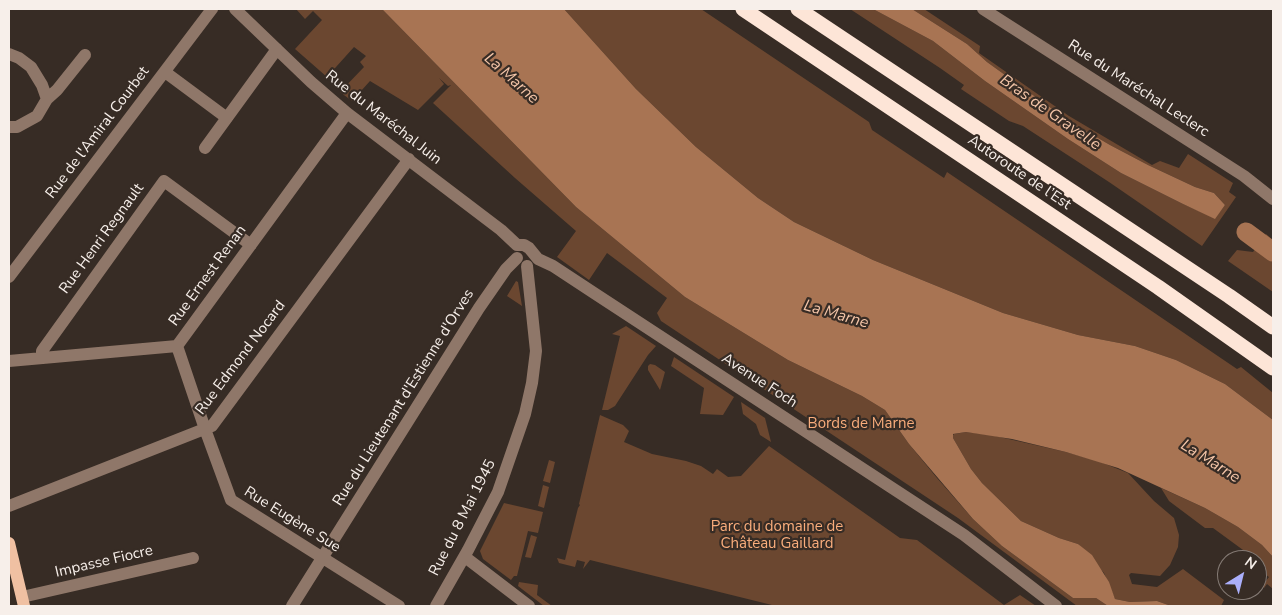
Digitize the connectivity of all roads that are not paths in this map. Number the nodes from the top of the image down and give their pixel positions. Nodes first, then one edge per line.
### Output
1 (212, 9) edge
2 (234, 9) edge
3 (743, 9) edge
4 (798, 9) edge
5 (983, 9) edge
6 (277, 50) junction
7 (9, 54) edge
8 (85, 55) dead end
9 (165, 72) junction
10 (47, 99) junction
11 (347, 113) junction
12 (227, 118) junction
13 (9, 127) edge
14 (205, 148) dead end
15 (409, 159) junction
16 (1273, 200) edge
17 (251, 245) junction
18 (517, 245) junction
19 (538, 259) junction
20 (522, 262) junction
21 (9, 277) edge
22 (1273, 327) edge
23 (177, 346) junction
24 (42, 358) junction
25 (9, 361) edge
26 (1273, 368) edge
27 (205, 429) junction
28 (9, 506) edge
29 (9, 543) edge
30 (465, 557) junction
31 (192, 558) dead end
32 (322, 558) junction
33 (23, 602) edge
34 (292, 606) edge
35 (399, 606) edge
36 (436, 606) edge
37 (529, 606) edge
38 (1056, 606) edge

1 - 9 street, Rue de l'Amiral Courbet
2 - 6 street, Rue du Maréchal Juin
3 - 26 highway, Autoroute de l’Est
4 - 22 highway, Autoroute de l’Est
5 - 16 street, Rue du Maréchal Leclerc
6 - 11 street, Rue du Maréchal Juin
6 - 12 street
7 - 10 street
8 - 10 street
9 - 12 street
9 - 21 street, Rue de l'Amiral Courbet
10 - 13 street
11 - 15 street, Rue du Maréchal Juin
11 - 17 street, Rue Ernest Renan
12 - 14 street
15 - 18 street, Rue du Maréchal Juin
15 - 27 street, Rue Edmond Nocard
17 - 23 street, Rue Ernest Renan
17 - 24 street, Rue Henri Regnault
18 - 19 street, Rue du Maréchal Juin
18 - 20 street, Rue du 8 Mai 1945
19 - 20 street, Rue du Lieutenant d'Estienne d'Orves
19 - 38 street, Avenue Foch
20 - 30 street, Rue du 8 Mai 1945
20 - 32 street, Rue du Lieutenant d'Estienne d'Orves
23 - 24 street, Rue Ernest Renan
23 - 27 street, Rue Eugène Sue
24 - 25 street, Rue Ernest Renan
27 - 28 street, Rue Edmond Nocard
27 - 32 street, Rue Eugène Sue
29 - 33 main road
30 - 36 street, Rue du 8 Mai 1945
30 - 37 street
31 - 33 street, Impasse Fiocre
32 - 34 street, Rue du Lieutenant d'Estienne d'Orves
32 - 35 street, Rue Eugène Sue

